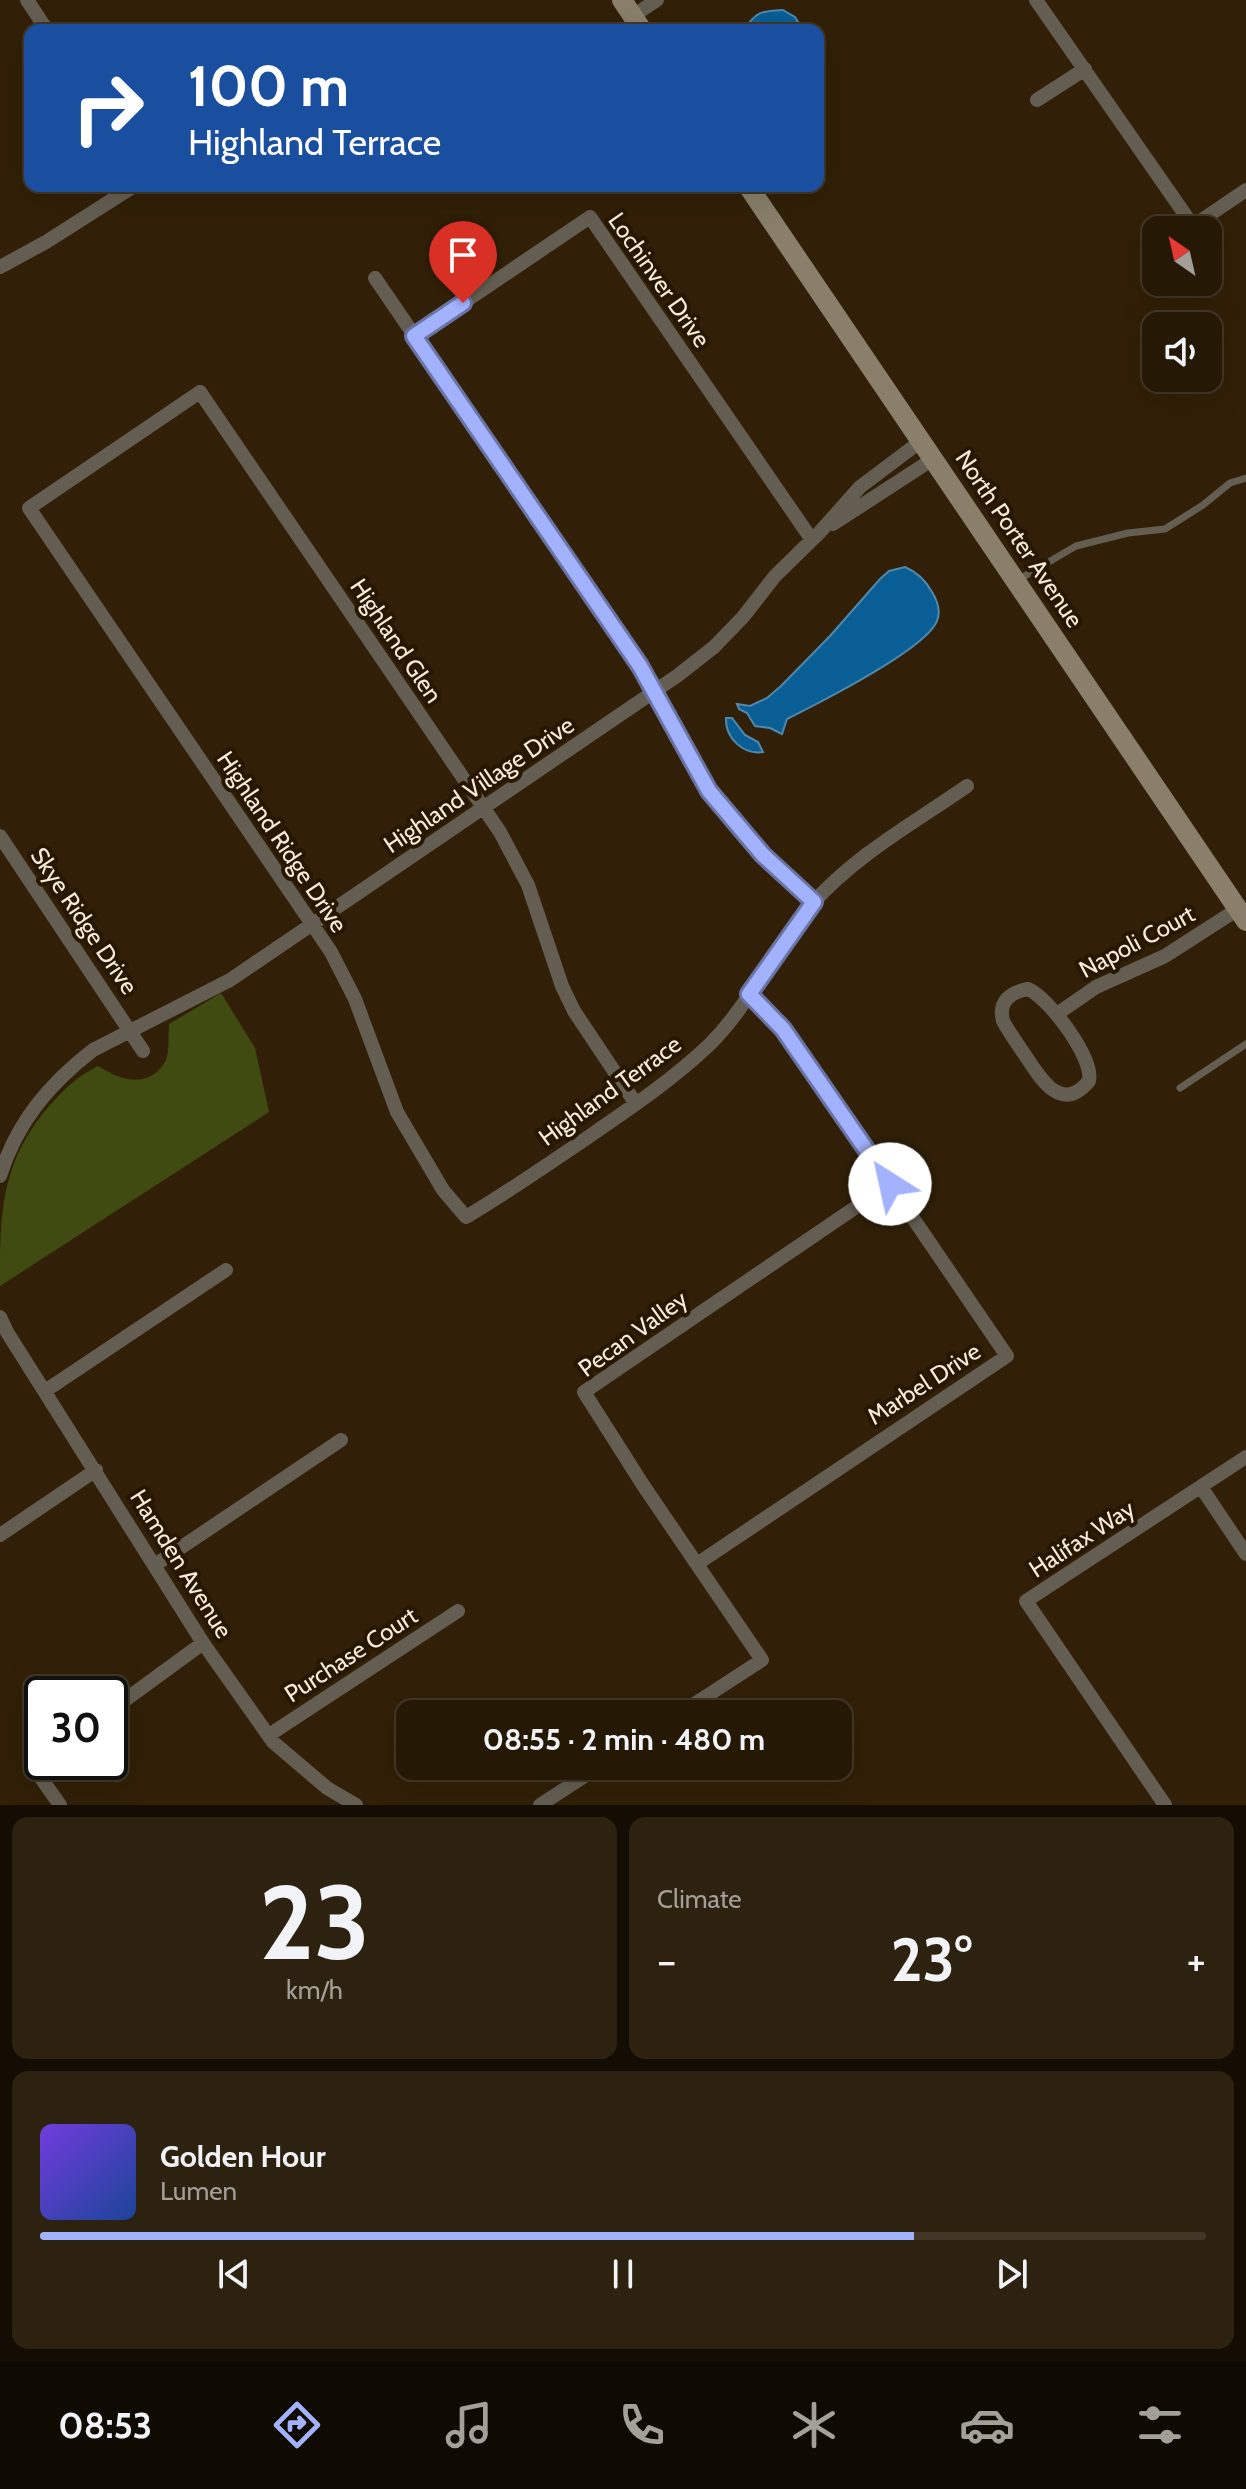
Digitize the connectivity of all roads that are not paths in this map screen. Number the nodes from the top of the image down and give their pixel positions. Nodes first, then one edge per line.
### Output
1 (27, 0) edge
2 (657, 0) edge
3 (1036, 0) edge
4 (633, 15) edge
5 (43, 24) edge
6 (1085, 69) junction
7 (1037, 100) dead end
8 (1246, 190) edge
9 (125, 192) edge
10 (752, 192) edge
11 (0, 267) edge
12 (375, 278) dead end
13 (414, 336) junction
14 (921, 441) junction
15 (933, 459) junction
16 (1246, 478) edge
17 (29, 508) joint
18 (816, 536) junction
19 (1016, 581) junction
20 (656, 691) junction
21 (967, 786) dead end
22 (483, 809) junction
23 (0, 836) edge
24 (814, 902) junction
25 (1242, 915) edge
26 (313, 924) junction
27 (749, 994) junction
28 (1057, 1014) junction
29 (131, 1031) junction
30 (1246, 1044) edge
31 (143, 1051) dead end
32 (1180, 1088) dead end
33 (636, 1104) junction
34 (4, 1155) edge
35 (0, 1176) edge
36 (890, 1184) junction
37 (466, 1217) joint
38 (226, 1270) dead end
39 (0, 1317) edge
40 (45, 1391) junction
41 (341, 1440) dead end
42 (1246, 1457) edge
43 (96, 1470) junction
44 (1201, 1487) junction
45 (0, 1535) edge
46 (1246, 1554) edge
47 (697, 1564) junction
48 (155, 1565) junction
49 (458, 1611) dead end
50 (203, 1643) junction
51 (128, 1698) edge
52 (701, 1700) edge
53 (269, 1735) junction
54 (42, 1780) edge
55 (578, 1780) edge
56 (60, 1805) edge
57 (356, 1805) edge
58 (540, 1805) edge
59 (1165, 1805) edge

1 - 5 street
2 - 4 street
3 - 6 street
6 - 7 street
6 - 8 street
9 - 11 street
10 - 14 main road, North Porter Avenue
12 - 13 street
13 - 18 street, Lochinver Drive
13 - 20 street
14 - 15 main road, North Porter Avenue
14 - 18 street, Highland Village Drive
15 - 18 street, Highland Village Drive
15 - 19 main road, North Porter Avenue
16 - 19 lane
17 - 22 street, Highland Glen
17 - 26 street, Highland Ridge Drive
18 - 20 street, Highland Village Drive
19 - 25 main road, North Porter Avenue
20 - 22 street, Highland Village Drive
20 - 24 street
21 - 24 street, Highland Terrace
22 - 26 street, Highland Village Drive
22 - 33 street, Highland Glen
23 - 29 street, Skye Ridge Drive
24 - 27 street, Highland Terrace
25 - 28 street, Napoli Court
26 - 29 street, Highland Village Drive
26 - 37 street, Highland Ridge Drive
27 - 33 street, Highland Terrace
27 - 36 street, Marbel Drive
28 - 28 street
29 - 31 street
29 - 34 street, Highland Village Drive
30 - 32 lane
33 - 37 street, Highland Terrace
34 - 35 street, Highland Village Drive
36 - 47 street, Pecan Valley
36 - 47 street, Marbel Drive
38 - 40 street
39 - 40 street, Hamden Avenue
40 - 43 street, Hamden Avenue
41 - 48 street
42 - 44 street, Halifax Way
43 - 45 street
43 - 48 street, Hamden Avenue
44 - 46 street
44 - 59 street, Halifax Way
47 - 52 street, Pecan Valley
48 - 50 street, Hamden Avenue
49 - 53 street, Purchase Court
50 - 51 street
50 - 53 street, Hamden Avenue
53 - 57 street, Hamden Avenue
54 - 56 street
55 - 58 street

